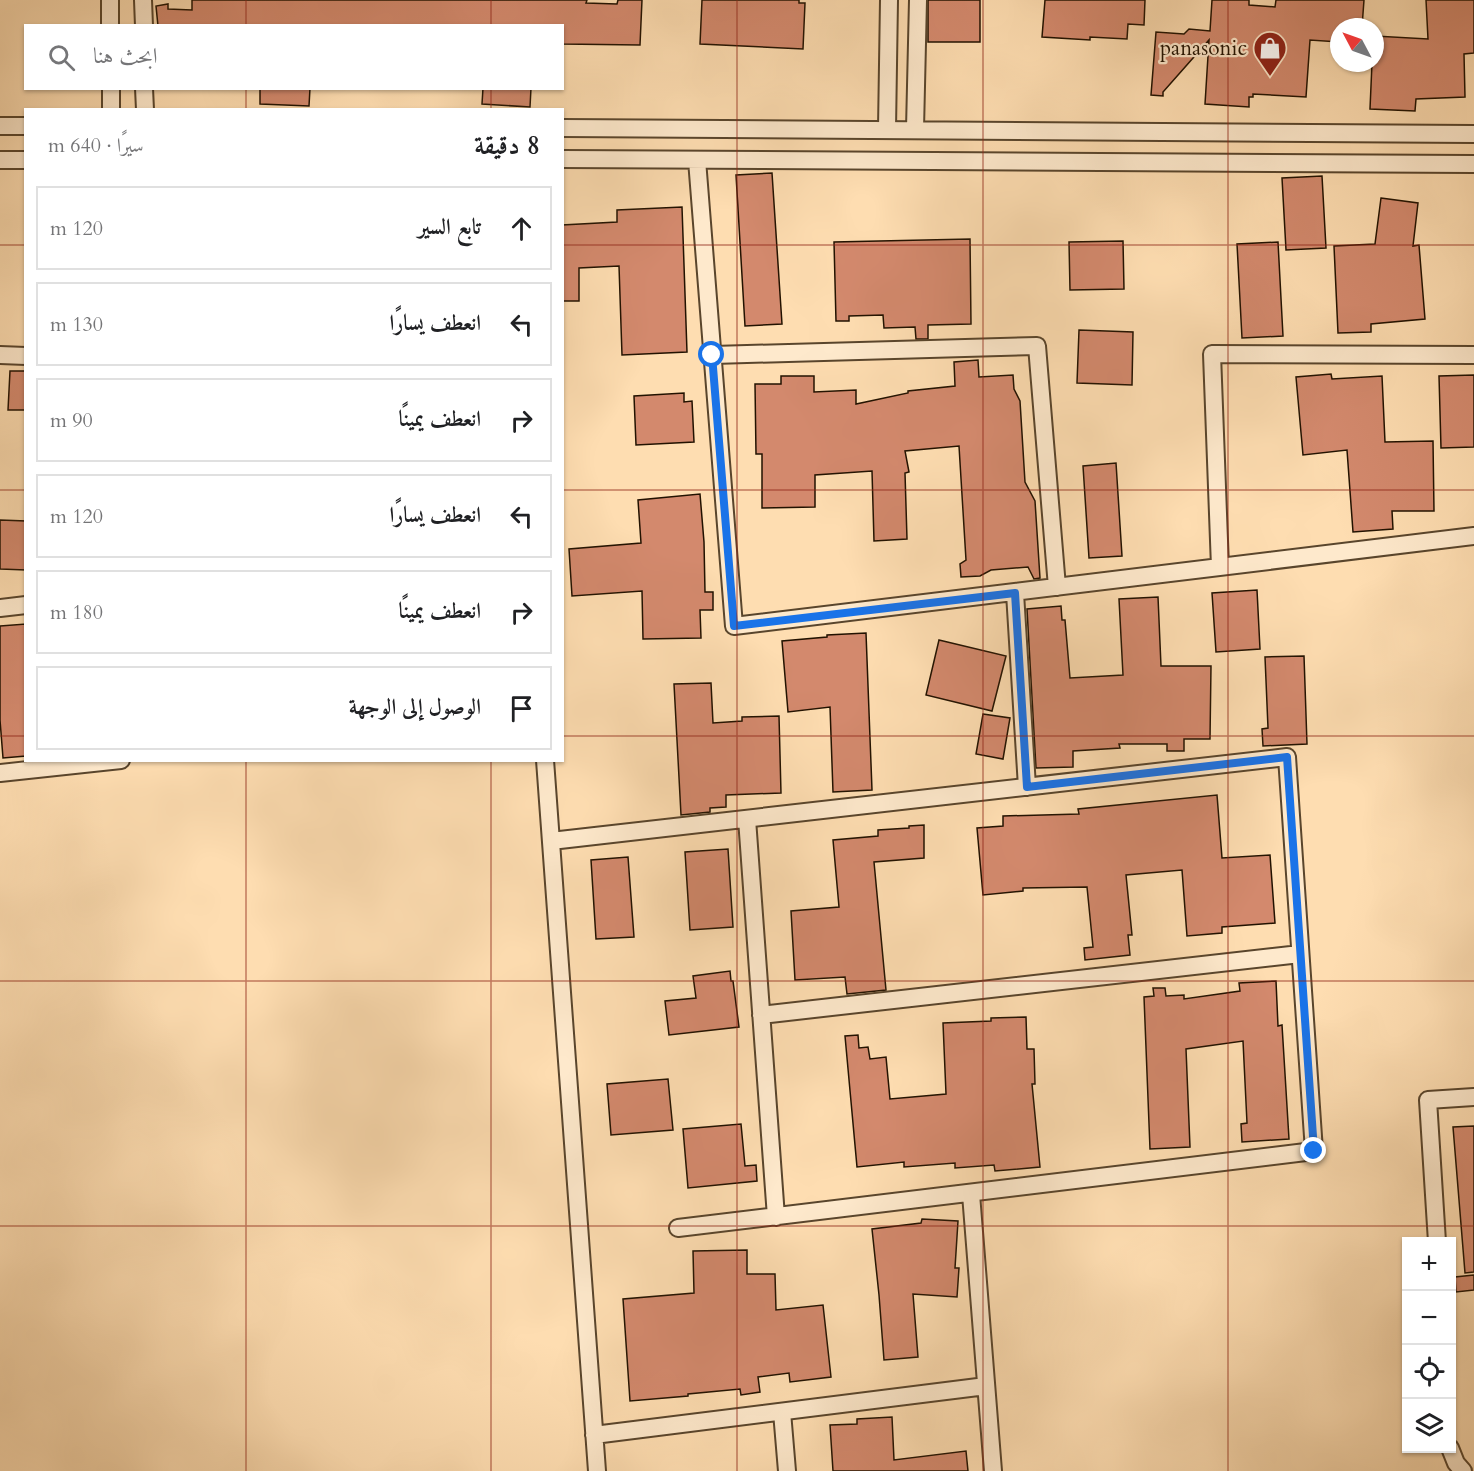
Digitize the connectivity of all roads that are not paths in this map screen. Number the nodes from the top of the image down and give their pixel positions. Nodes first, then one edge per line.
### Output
1 (110, 0) edge
2 (143, 0) edge
3 (890, 0) edge
4 (918, 0) edge
5 (110, 24) edge
6 (144, 24) edge
7 (111, 90) edge
8 (144, 90) edge
9 (111, 108) edge
10 (145, 108) edge
11 (0, 126) edge
12 (24, 126) edge
13 (564, 128) edge
14 (887, 129) junction
15 (915, 129) junction
16 (1474, 134) edge
17 (564, 159) edge
18 (0, 160) edge
19 (24, 160) edge
20 (697, 160) junction
21 (1474, 164) edge
22 (0, 355) edge
23 (712, 355) junction
24 (1474, 355) edge
25 (24, 356) edge
26 (1474, 536) edge
27 (1220, 567) junction
28 (1058, 587) junction
29 (1015, 593) junction
30 (24, 605) edge
31 (0, 608) edge
32 (102, 762) edge
33 (545, 762) edge
34 (0, 773) edge
35 (1027, 787) junction
36 (747, 819) junction
37 (551, 841) junction
38 (1300, 954) junction
39 (761, 1015) junction
40 (1474, 1097) edge
41 (971, 1194) junction
42 (776, 1217) junction
43 (678, 1228) dead end
44 (1437, 1237) edge
45 (986, 1386) junction
46 (782, 1412) junction
47 (594, 1435) junction
48 (1452, 1453) edge
49 (597, 1471) edge
50 (787, 1471) edge
51 (993, 1471) edge
52 (1463, 1471) edge

1 - 5 street
2 - 6 street
3 - 14 street
4 - 15 street
7 - 9 street
8 - 10 street
11 - 12 street
13 - 14 street
14 - 15 street
15 - 16 street
17 - 20 street
18 - 19 street
20 - 21 street
20 - 23 street
22 - 25 street
23 - 28 street
23 - 29 street
24 - 27 street
26 - 27 street
27 - 28 street
28 - 29 street
29 - 35 street
30 - 31 street
32 - 34 street
33 - 37 street
35 - 36 street
35 - 38 street
36 - 37 street
36 - 39 street
37 - 47 street
38 - 39 street
38 - 41 street
39 - 42 street
40 - 44 street
41 - 42 street
41 - 45 street
42 - 43 street
45 - 46 street
45 - 51 street
46 - 47 street
46 - 50 street
47 - 49 street
48 - 52 street

